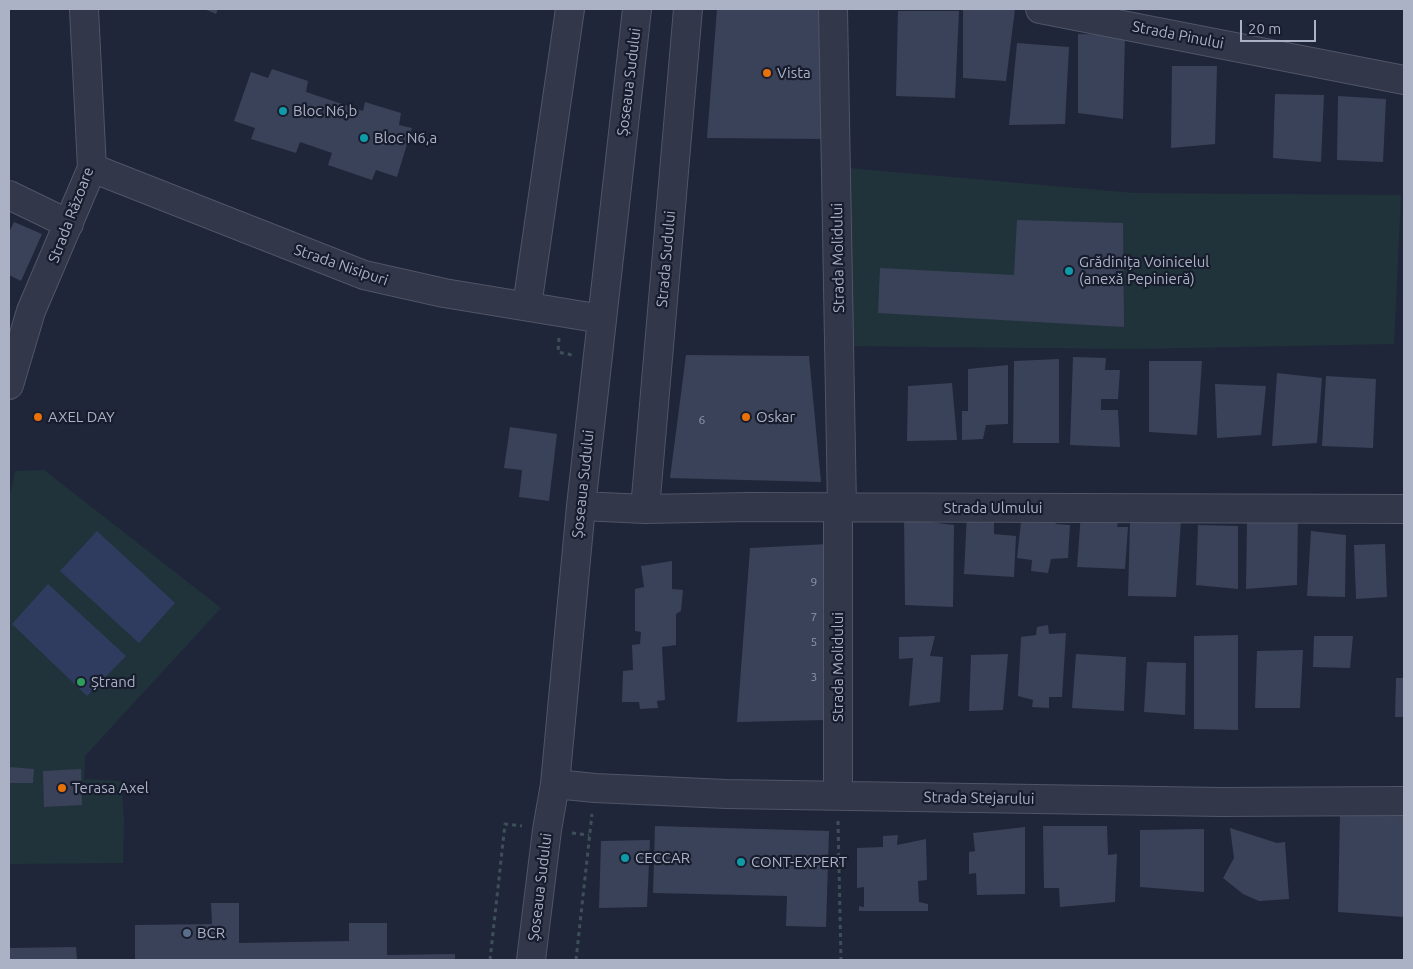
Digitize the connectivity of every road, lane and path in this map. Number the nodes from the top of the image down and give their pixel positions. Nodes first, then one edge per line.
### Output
1 (84, 9) edge
2 (570, 9) edge
3 (637, 9) edge
4 (688, 9) edge
5 (833, 9) edge
6 (1040, 9) edge
7 (1404, 80) edge
8 (92, 168) junction
9 (9, 195) edge
10 (69, 224) junction
11 (528, 306) junction
12 (602, 319) junction
13 (9, 385) edge
14 (581, 506) junction
15 (840, 508) junction
16 (645, 509) junction
17 (1404, 509) edge
18 (555, 784) junction
19 (595, 788) junction
20 (838, 795) junction
21 (1404, 802) edge
22 (505, 824) dead end
23 (490, 960) edge
24 (531, 960) edge
25 (576, 960) edge
26 (841, 960) edge

1 - 8 street, Strada Răzoare
2 - 11 street
3 - 12 street, Șoseaua Sudului
4 - 16 street, Strada Sudului
5 - 15 street, Strada Molidului
6 - 7 street, Strada Pinului
8 - 10 street, Strada Răzoare
8 - 11 street, Strada Nisipuri
9 - 10 street
10 - 13 street, Strada Răzoare
11 - 12 street, Strada Nisipuri
12 - 14 street, Șoseaua Sudului
14 - 16 street, Strada Ulmului
14 - 18 street, Șoseaua Sudului
15 - 16 street, Strada Ulmului
15 - 17 street, Strada Ulmului
15 - 20 street, Strada Molidului
18 - 19 street, Strada Stejarului
18 - 24 street, Șoseaua Sudului
19 - 20 street, Strada Stejarului
19 - 25 path
20 - 21 street, Strada Stejarului
20 - 26 path
22 - 23 path

